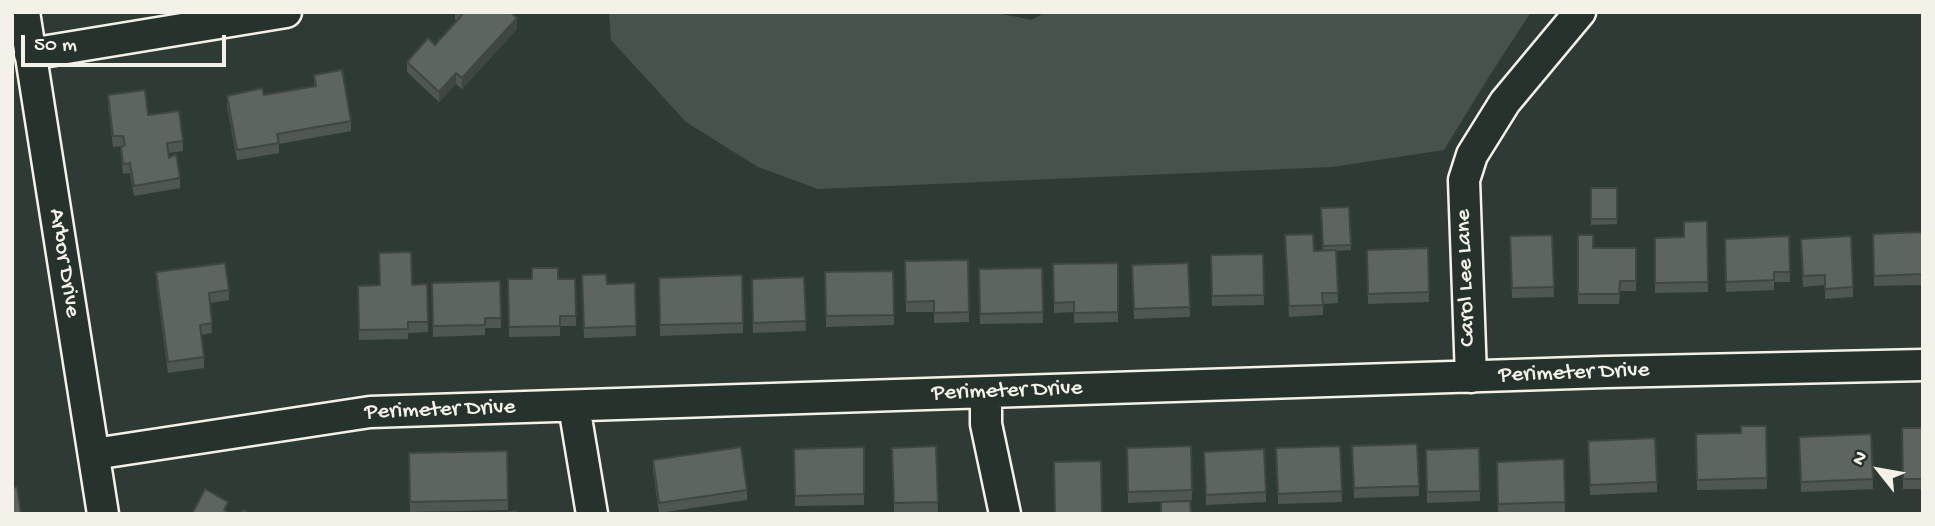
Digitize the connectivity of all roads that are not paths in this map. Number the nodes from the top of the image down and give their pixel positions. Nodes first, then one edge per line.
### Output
1 (24, 12) edge
2 (286, 12) edge
3 (1580, 12) edge
4 (30, 54) junction
5 (1923, 365) edge
6 (1471, 377) junction
7 (986, 393) junction
8 (575, 406) junction
9 (94, 454) junction
10 (103, 514) edge
11 (592, 514) edge
12 (1005, 514) edge

1 - 4 street, Arbor Drive
2 - 4 street
3 - 6 street, Carol Lee Lane
4 - 9 street, Arbor Drive
5 - 6 street, Perimeter Drive
6 - 7 street, Perimeter Drive
7 - 8 street, Perimeter Drive
7 - 12 street
8 - 9 street, Perimeter Drive
8 - 11 street
9 - 10 street, Arbor Drive

